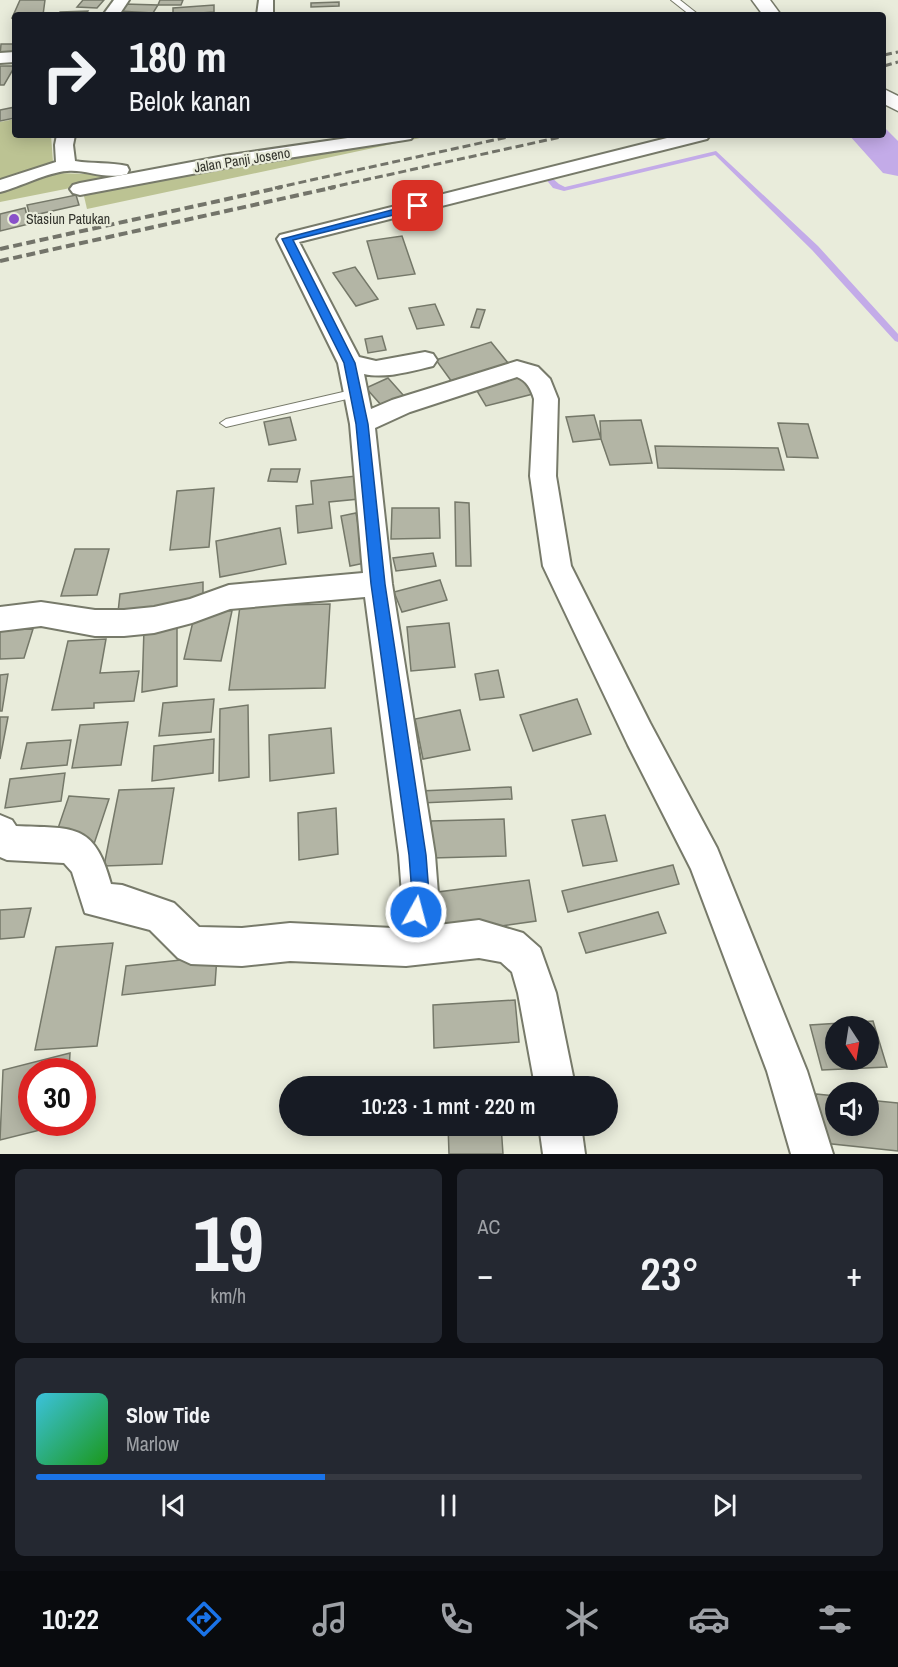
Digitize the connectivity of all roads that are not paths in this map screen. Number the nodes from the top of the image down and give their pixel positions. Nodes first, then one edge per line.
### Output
1 (675, 0) edge
2 (691, 12) edge
3 (65, 138) edge
4 (386, 138) edge
5 (689, 138) edge
6 (66, 165) junction
7 (187, 169) junction
8 (0, 186) edge
9 (80, 189) dead end
10 (425, 360) dead end
11 (350, 363) junction
12 (356, 393) junction
13 (226, 423) dead end
14 (362, 424) junction
15 (378, 584) junction
16 (0, 619) edge
17 (0, 832) edge
18 (406, 946) junction
19 (553, 1076) edge
20 (562, 1136) edge
21 (564, 1154) edge
22 (812, 1154) edge

1 - 2 lane
3 - 6 street
4 - 7 street, Jalan Panji Joseno
5 - 11 street
6 - 7 street
6 - 8 street
7 - 9 street, Jalan Panji Joseno
10 - 11 street
11 - 12 street
12 - 13 lane
12 - 14 street
14 - 15 street
14 - 22 street
15 - 16 street
15 - 18 street
17 - 18 street
18 - 19 street
20 - 21 street

